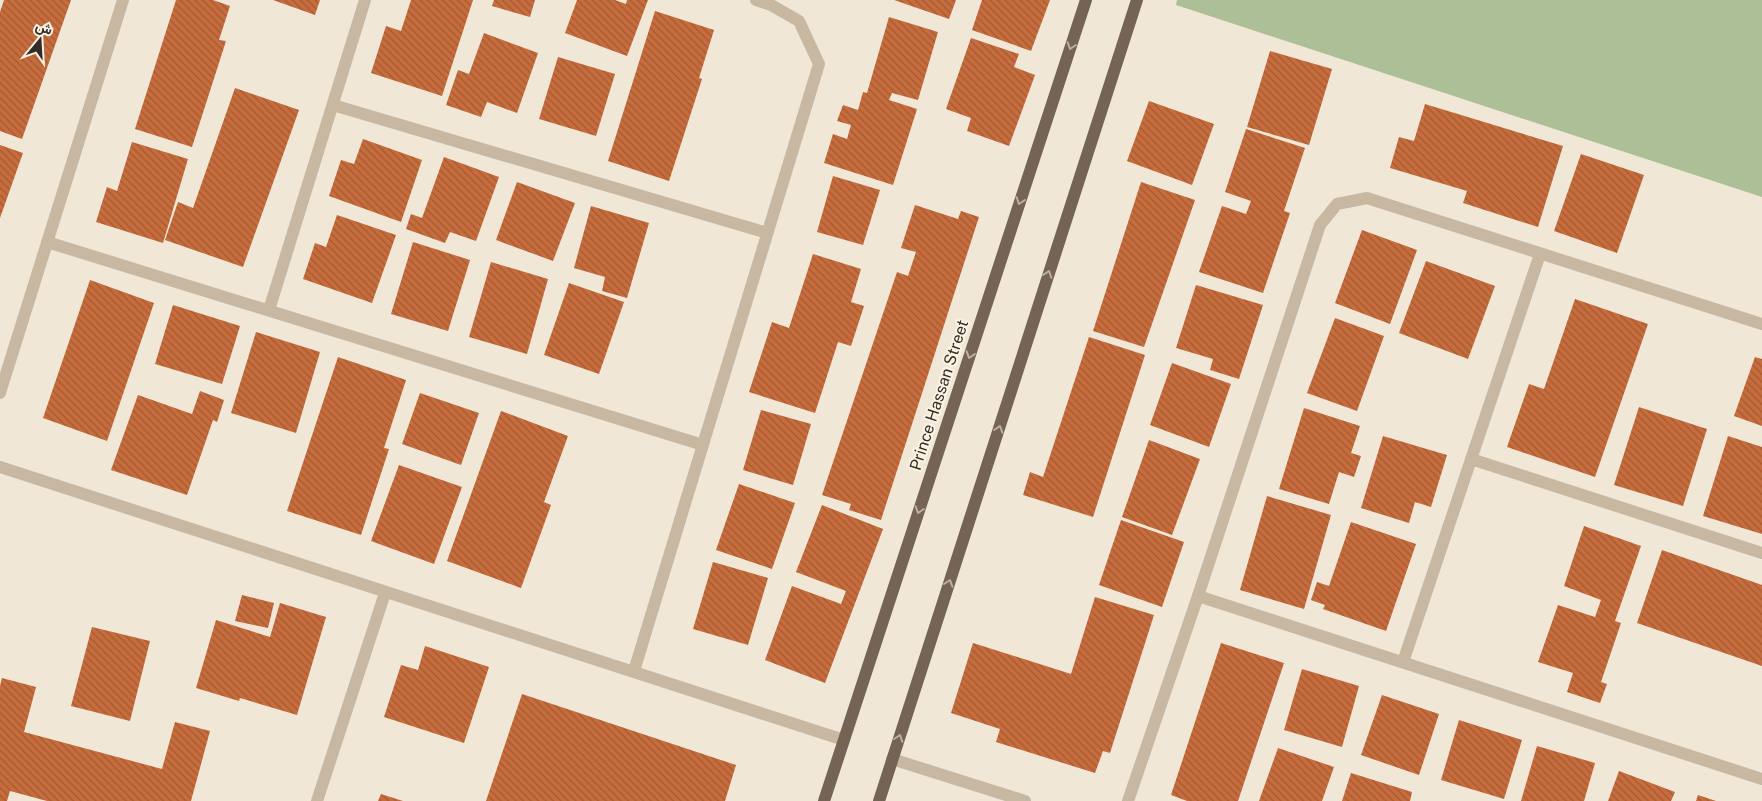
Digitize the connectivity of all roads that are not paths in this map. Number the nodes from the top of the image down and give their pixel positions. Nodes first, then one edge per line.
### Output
1 (123, 0) edge
2 (365, 0) edge
3 (756, 0) edge
4 (1086, 0) edge
5 (1136, 0) edge
6 (334, 105) junction
7 (767, 233) junction
8 (47, 242) junction
9 (1540, 254) junction
10 (269, 310) junction
11 (1762, 324) edge
12 (0, 393) edge
13 (703, 445) junction
14 (1471, 458) junction
15 (0, 467) edge
16 (1762, 553) edge
17 (385, 593) junction
18 (1198, 596) junction
19 (1403, 662) junction
20 (634, 671) junction
21 (844, 740) junction
22 (892, 759) junction
23 (1762, 779) edge
24 (317, 801) edge
25 (824, 801) edge
26 (879, 801) edge
27 (1025, 801) edge
28 (1128, 801) edge

1 - 8 street
2 - 6 street
3 - 7 street
4 -> 21 main road, Prince Hassan Street
22 -> 5 main road
6 - 7 street
6 - 10 street
7 - 13 street
8 - 10 street
8 - 12 street
9 - 11 street
9 - 14 street
9 - 18 street
10 - 13 street
13 - 20 street
14 - 16 street
14 - 19 street
15 - 17 street
17 - 20 street
17 - 24 street
18 - 19 street
18 - 28 street
19 - 23 street
20 - 21 street
21 - 25 main road, Prince Hassan Street
22 - 26 main road
22 - 27 street

